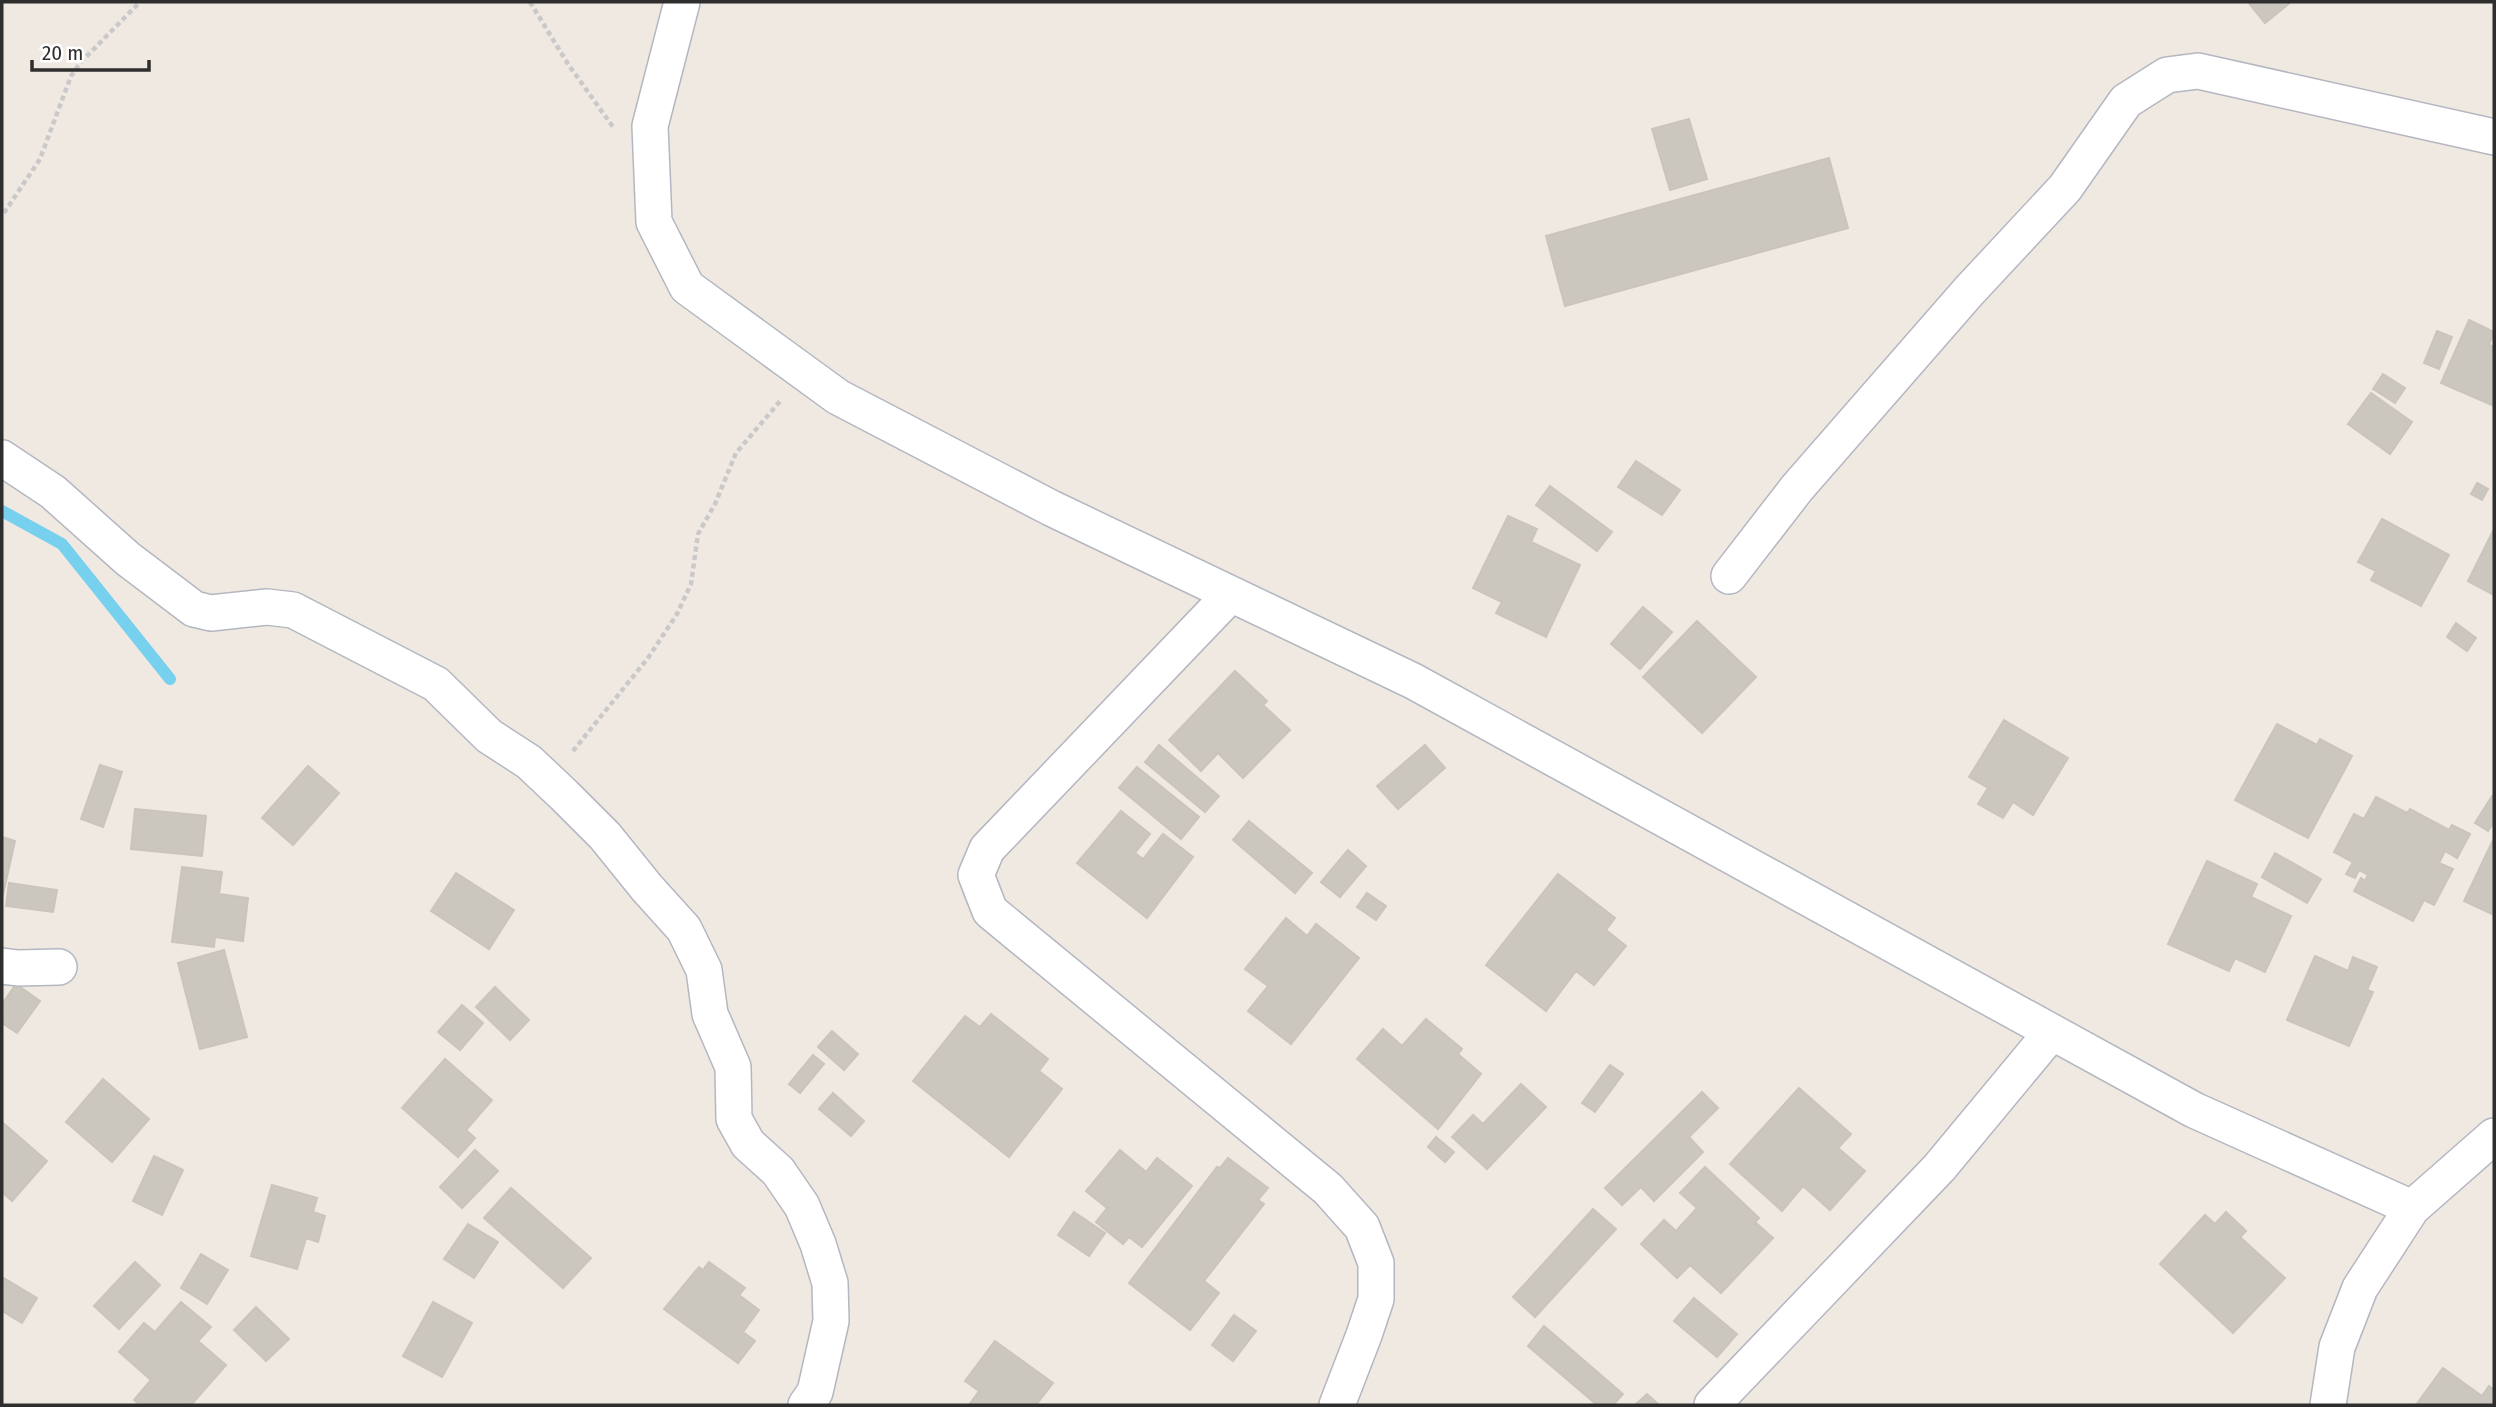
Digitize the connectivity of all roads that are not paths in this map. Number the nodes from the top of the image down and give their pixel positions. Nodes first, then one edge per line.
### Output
1 (682, 2) edge
2 (2494, 137) edge
3 (2, 458) edge
4 (1729, 576) dead end
5 (1231, 594) junction
6 (2, 966) edge
7 (59, 967) dead end
8 (2051, 1033) junction
9 (2494, 1136) edge
10 (2412, 1208) junction
11 (806, 1405) edge
12 (1337, 1405) edge
13 (1712, 1405) edge
14 (2328, 1405) edge

1 - 5 street
2 - 4 street
3 - 11 street
5 - 8 street
5 - 12 street
6 - 7 street
8 - 10 street
8 - 13 street
9 - 10 street
10 - 14 street

